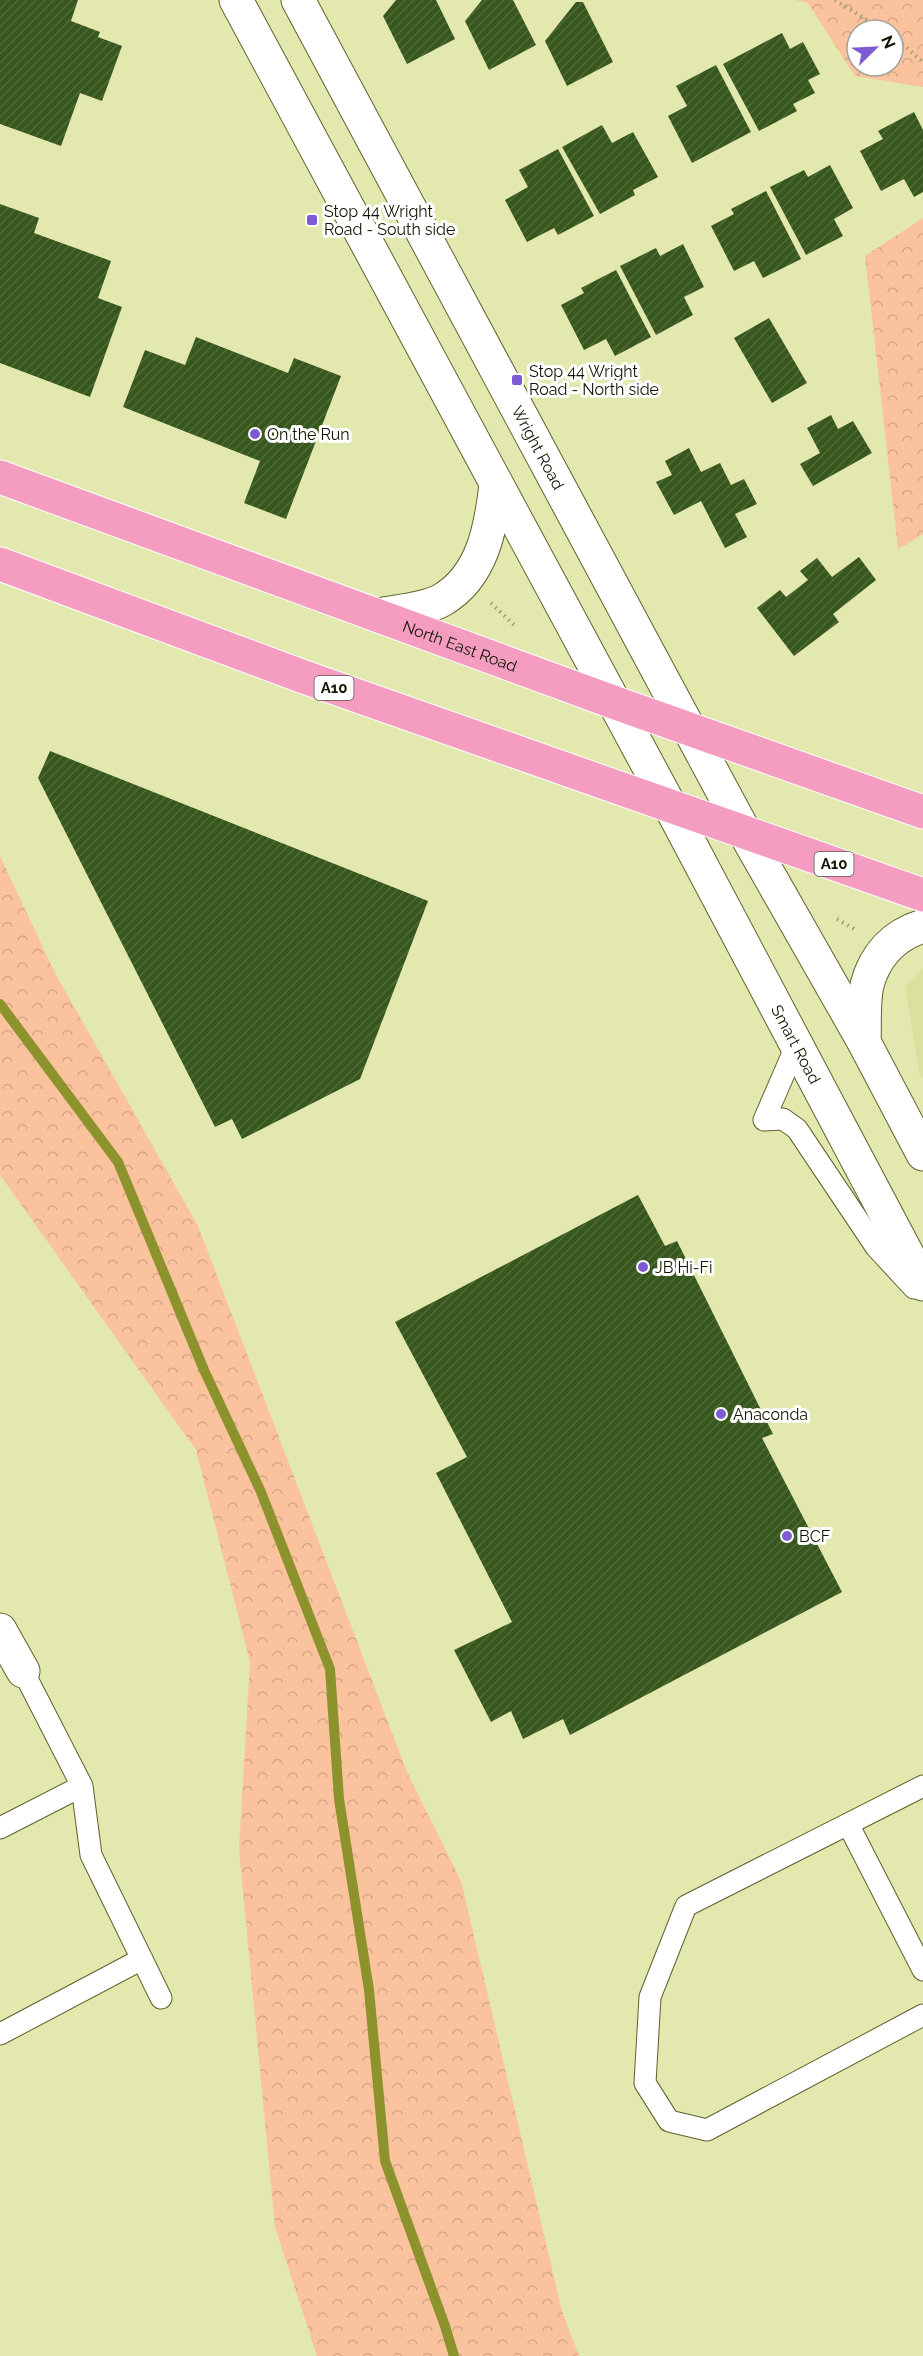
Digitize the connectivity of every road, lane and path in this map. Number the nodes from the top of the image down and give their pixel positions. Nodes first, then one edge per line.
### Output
1 (236, 0) edge
2 (298, 0) edge
3 (835, 0) edge
4 (864, 18) edge
5 (905, 46) edge
6 (923, 62) edge
7 (0, 477) edge
8 (496, 485) junction
9 (0, 564) edge
10 (484, 597) dead end
11 (378, 615) junction
12 (518, 628) dead end
13 (613, 702) junction
14 (690, 729) junction
15 (670, 806) junction
16 (923, 812) edge
17 (745, 833) junction
18 (923, 896) edge
19 (829, 913) dead end
20 (923, 926) edge
21 (860, 932) dead end
22 (864, 1042) junction
23 (796, 1046) junction
24 (923, 1154) edge
25 (923, 1284) edge
26 (923, 1297) edge
27 (0, 1630) edge
28 (23, 1671) joint
29 (81, 1786) junction
30 (923, 1786) edge
31 (849, 1824) junction
32 (0, 1828) edge
33 (142, 1959) junction
34 (923, 1970) edge
35 (160, 1998) dead end
36 (923, 2015) edge
37 (0, 2034) edge

1 - 8 main road
2 - 14 main road, Wright Road
3 - 4 path
5 - 6 path
7 - 11 highway, North East Road
8 - 11 main road
8 - 13 main road
9 - 15 highway, A10
10 - 12 path
11 - 13 highway, North East Road
13 - 14 highway, North East Road
13 - 15 main road
14 - 16 highway, North East Road
14 - 17 main road, Wright Road
15 - 17 highway, A10
15 - 23 main road, Smart Road
17 - 18 highway, A10
17 - 22 main road
19 - 21 path
20 - 22 main road
22 - 24 main road
23 - 25 main road, Smart Road
23 - 26 lane
27 - 28 main road
28 - 29 lane
29 - 32 lane
29 - 33 lane
30 - 31 lane
31 - 34 lane
31 - 36 lane
33 - 35 lane
33 - 37 lane

